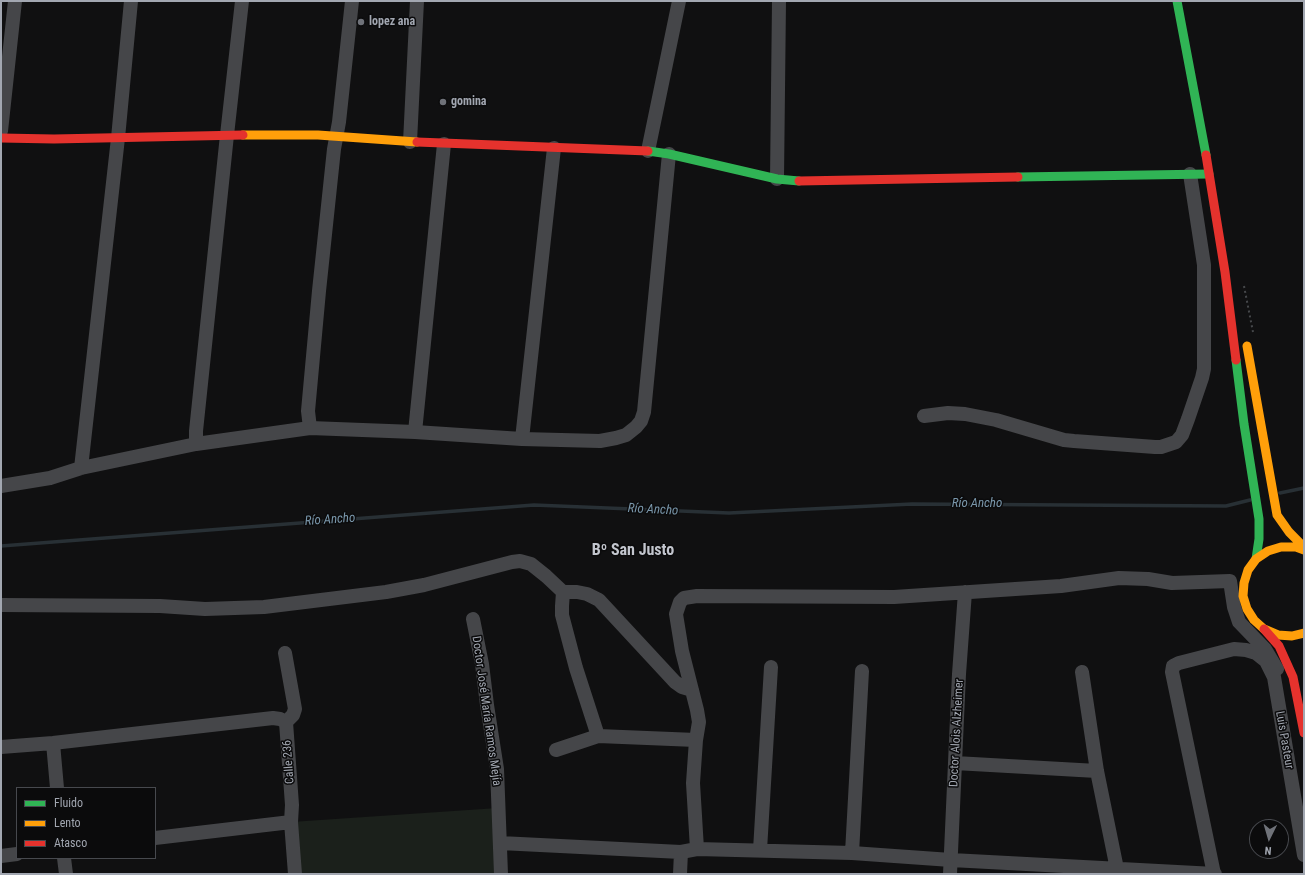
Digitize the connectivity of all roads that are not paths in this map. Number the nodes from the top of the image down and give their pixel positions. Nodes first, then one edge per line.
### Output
1 (15, 1) edge
2 (131, 1) edge
3 (242, 1) edge
4 (352, 1) edge
5 (417, 1) edge
6 (679, 1) edge
7 (779, 1) edge
8 (1177, 1) edge
9 (1, 131) edge
10 (227, 135) junction
11 (337, 136) junction
12 (1, 138) edge
13 (118, 138) junction
14 (410, 142) junction
15 (444, 144) junction
16 (554, 148) junction
17 (648, 151) junction
18 (669, 154) junction
19 (1190, 174) junction
20 (1209, 174) junction
21 (777, 179) junction
22 (1237, 297) dead end
23 (1245, 335) dead end
24 (924, 416) dead end
25 (310, 428) junction
26 (415, 432) junction
27 (522, 438) junction
28 (196, 444) junction
29 (81, 468) junction
30 (1, 486) edge
31 (1304, 548) edge
32 (1256, 559) junction
33 (563, 592) junction
34 (965, 592) junction
35 (1, 605) edge
36 (473, 619) dead end
37 (1264, 629) junction
38 (1304, 633) edge
39 (285, 653) dead end
40 (772, 667) dead end
41 (1277, 669) dead end
42 (862, 671) dead end
43 (1082, 672) dead end
44 (692, 690) junction
45 (286, 722) junction
46 (1304, 733) edge
47 (598, 736) junction
48 (696, 740) junction
49 (53, 743) junction
50 (1, 747) edge
51 (556, 750) dead end
52 (955, 763) junction
53 (1097, 771) junction
54 (57, 787) edge
55 (291, 822) junction
56 (156, 838) edge
57 (500, 843) junction
58 (697, 849) junction
59 (760, 850) junction
60 (681, 852) junction
61 (852, 853) junction
62 (16, 854) edge
63 (1304, 855) edge
64 (1, 856) edge
65 (64, 859) edge
66 (950, 867) edge
67 (1116, 869) junction
68 (1157, 873) edge
69 (66, 874) edge
70 (295, 874) edge
71 (502, 874) edge
72 (680, 874) edge
73 (1215, 874) edge

1 - 9 street
2 - 13 street
3 - 10 street
4 - 11 street
5 - 14 street
6 - 17 street
7 - 21 street
8 - 20 street
10 - 11 street
10 - 13 street
10 - 28 street
11 - 14 street
11 - 25 street
12 - 13 street
13 - 29 street
14 - 15 street
15 - 16 street
15 - 26 street
16 - 17 street
16 - 27 street
17 - 18 street
18 - 21 street
18 - 27 street
19 - 20 street
19 - 21 street
19 - 24 street
20 - 22 street
20 - 32 street
23 - 31 street
25 - 26 street
25 - 28 street
26 - 27 street
28 - 29 street
29 - 30 street
31 - 32 street
32 - 37 street
33 - 35 street
33 - 44 street
33 - 47 street
34 - 41 street
34 - 44 street
34 - 52 street, Doctor Alois Alzheimer
36 - 57 street, Doctor José María Ramos Mejía
37 - 38 street
37 - 46 street
39 - 45 street, Calle 236
40 - 59 street
42 - 61 street
43 - 53 street
44 - 48 street
45 - 49 street
45 - 55 street, Calle 236
47 - 48 street
47 - 51 street
48 - 58 street
49 - 50 street
49 - 54 street
52 - 53 street
52 - 66 street, Doctor Alois Alzheimer
53 - 67 street
55 - 56 street
55 - 70 street, Calle 236
57 - 60 street
57 - 71 street, Doctor José María Ramos Mejía
58 - 59 street
58 - 60 street
59 - 61 street
60 - 72 street
61 - 66 street
62 - 64 street
63 - 73 street, Luis Pasteur
65 - 69 street
66 - 67 street
67 - 68 street
68 - 73 street

